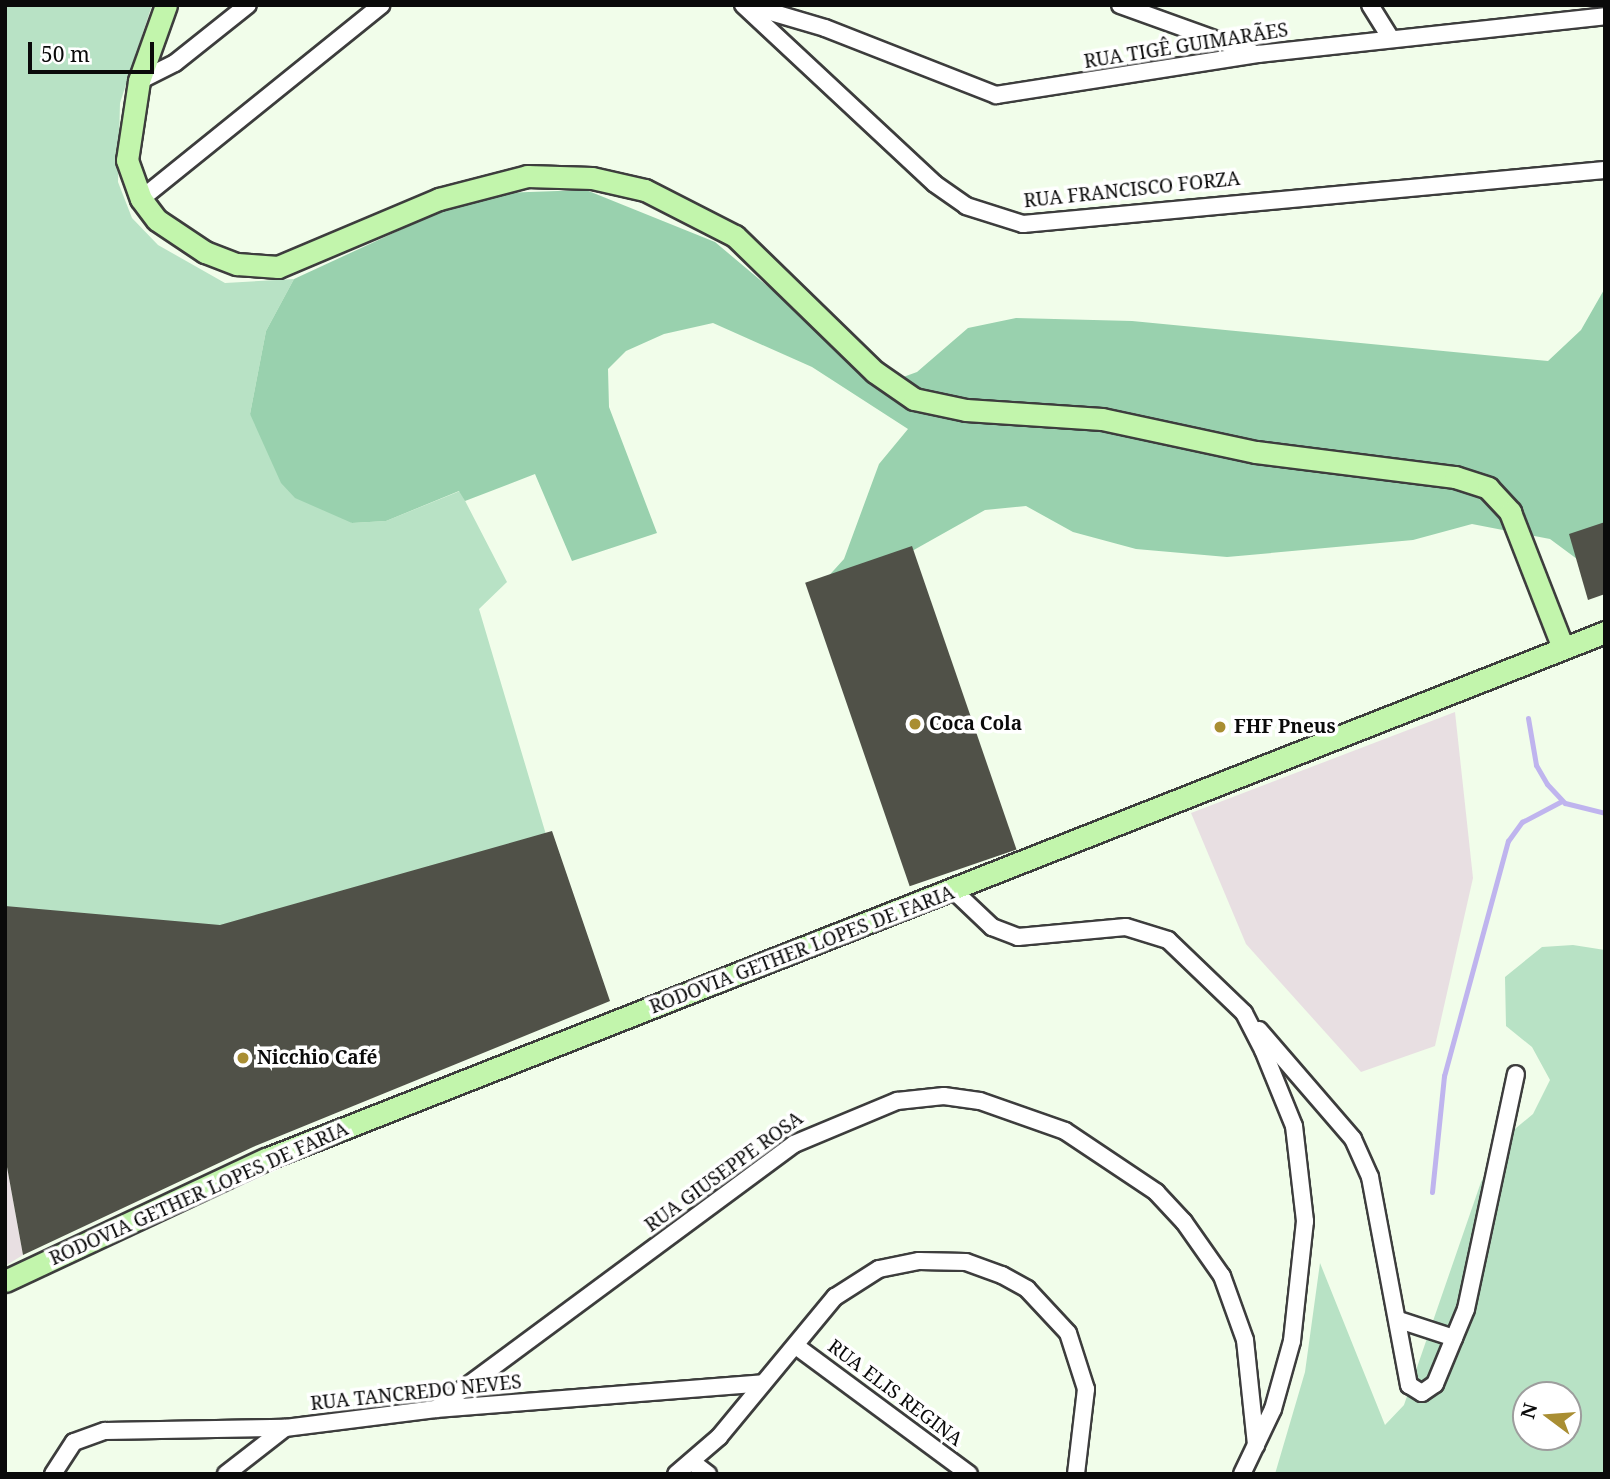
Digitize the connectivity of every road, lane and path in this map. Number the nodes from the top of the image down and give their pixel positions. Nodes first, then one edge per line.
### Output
1 (166, 5) edge
2 (248, 5) edge
3 (381, 5) edge
4 (745, 5) edge
5 (1120, 5) edge
6 (1370, 5) edge
7 (1605, 16) edge
8 (1391, 38) junction
9 (1258, 54) junction
10 (139, 81) junction
11 (1605, 170) edge
12 (141, 199) junction
13 (1605, 632) edge
14 (1563, 648) junction
15 (953, 890) junction
16 (1244, 1013) junction
17 (1516, 1074) dead end
18 (5, 1281) edge
19 (1399, 1320) junction
20 (1454, 1338) junction
21 (796, 1346) junction
22 (763, 1383) junction
23 (436, 1409) junction
24 (285, 1428) junction
25 (1256, 1445) junction
26 (692, 1462) junction
27 (54, 1474) edge
28 (226, 1474) edge
29 (676, 1474) edge
30 (708, 1474) edge
31 (969, 1474) edge
32 (1076, 1474) edge
33 (1242, 1474) edge

1 - 10 street
2 - 10 street
3 - 12 street
4 - 9 street, RUA TIGÊ GUIMARÃES
4 - 11 street, RUA FRANCISCO FORZA
5 - 9 street
6 - 8 street
7 - 8 street, RUA TIGÊ GUIMARÃES
8 - 9 street, RUA TIGÊ GUIMARÃES
10 - 12 street
12 - 14 street
13 - 14 street, RODOVIA GETHER LOPES DE FARIA
14 - 15 street, RODOVIA GETHER LOPES DE FARIA
15 - 16 street
15 - 18 street, RODOVIA GETHER LOPES DE FARIA
16 - 19 street
16 - 25 street
17 - 20 street
19 - 20 street
19 - 20 street
21 - 22 street
21 - 31 street, RUA ELIS REGINA
21 - 32 street
22 - 23 street, RUA TANCREDO NEVES
22 - 26 street
23 - 24 street, RUA TANCREDO NEVES
23 - 25 street, RUA GIUSEPPE ROSA
24 - 27 street, RUA TANCREDO NEVES
24 - 28 street
25 - 33 street
26 - 29 street
26 - 30 street

